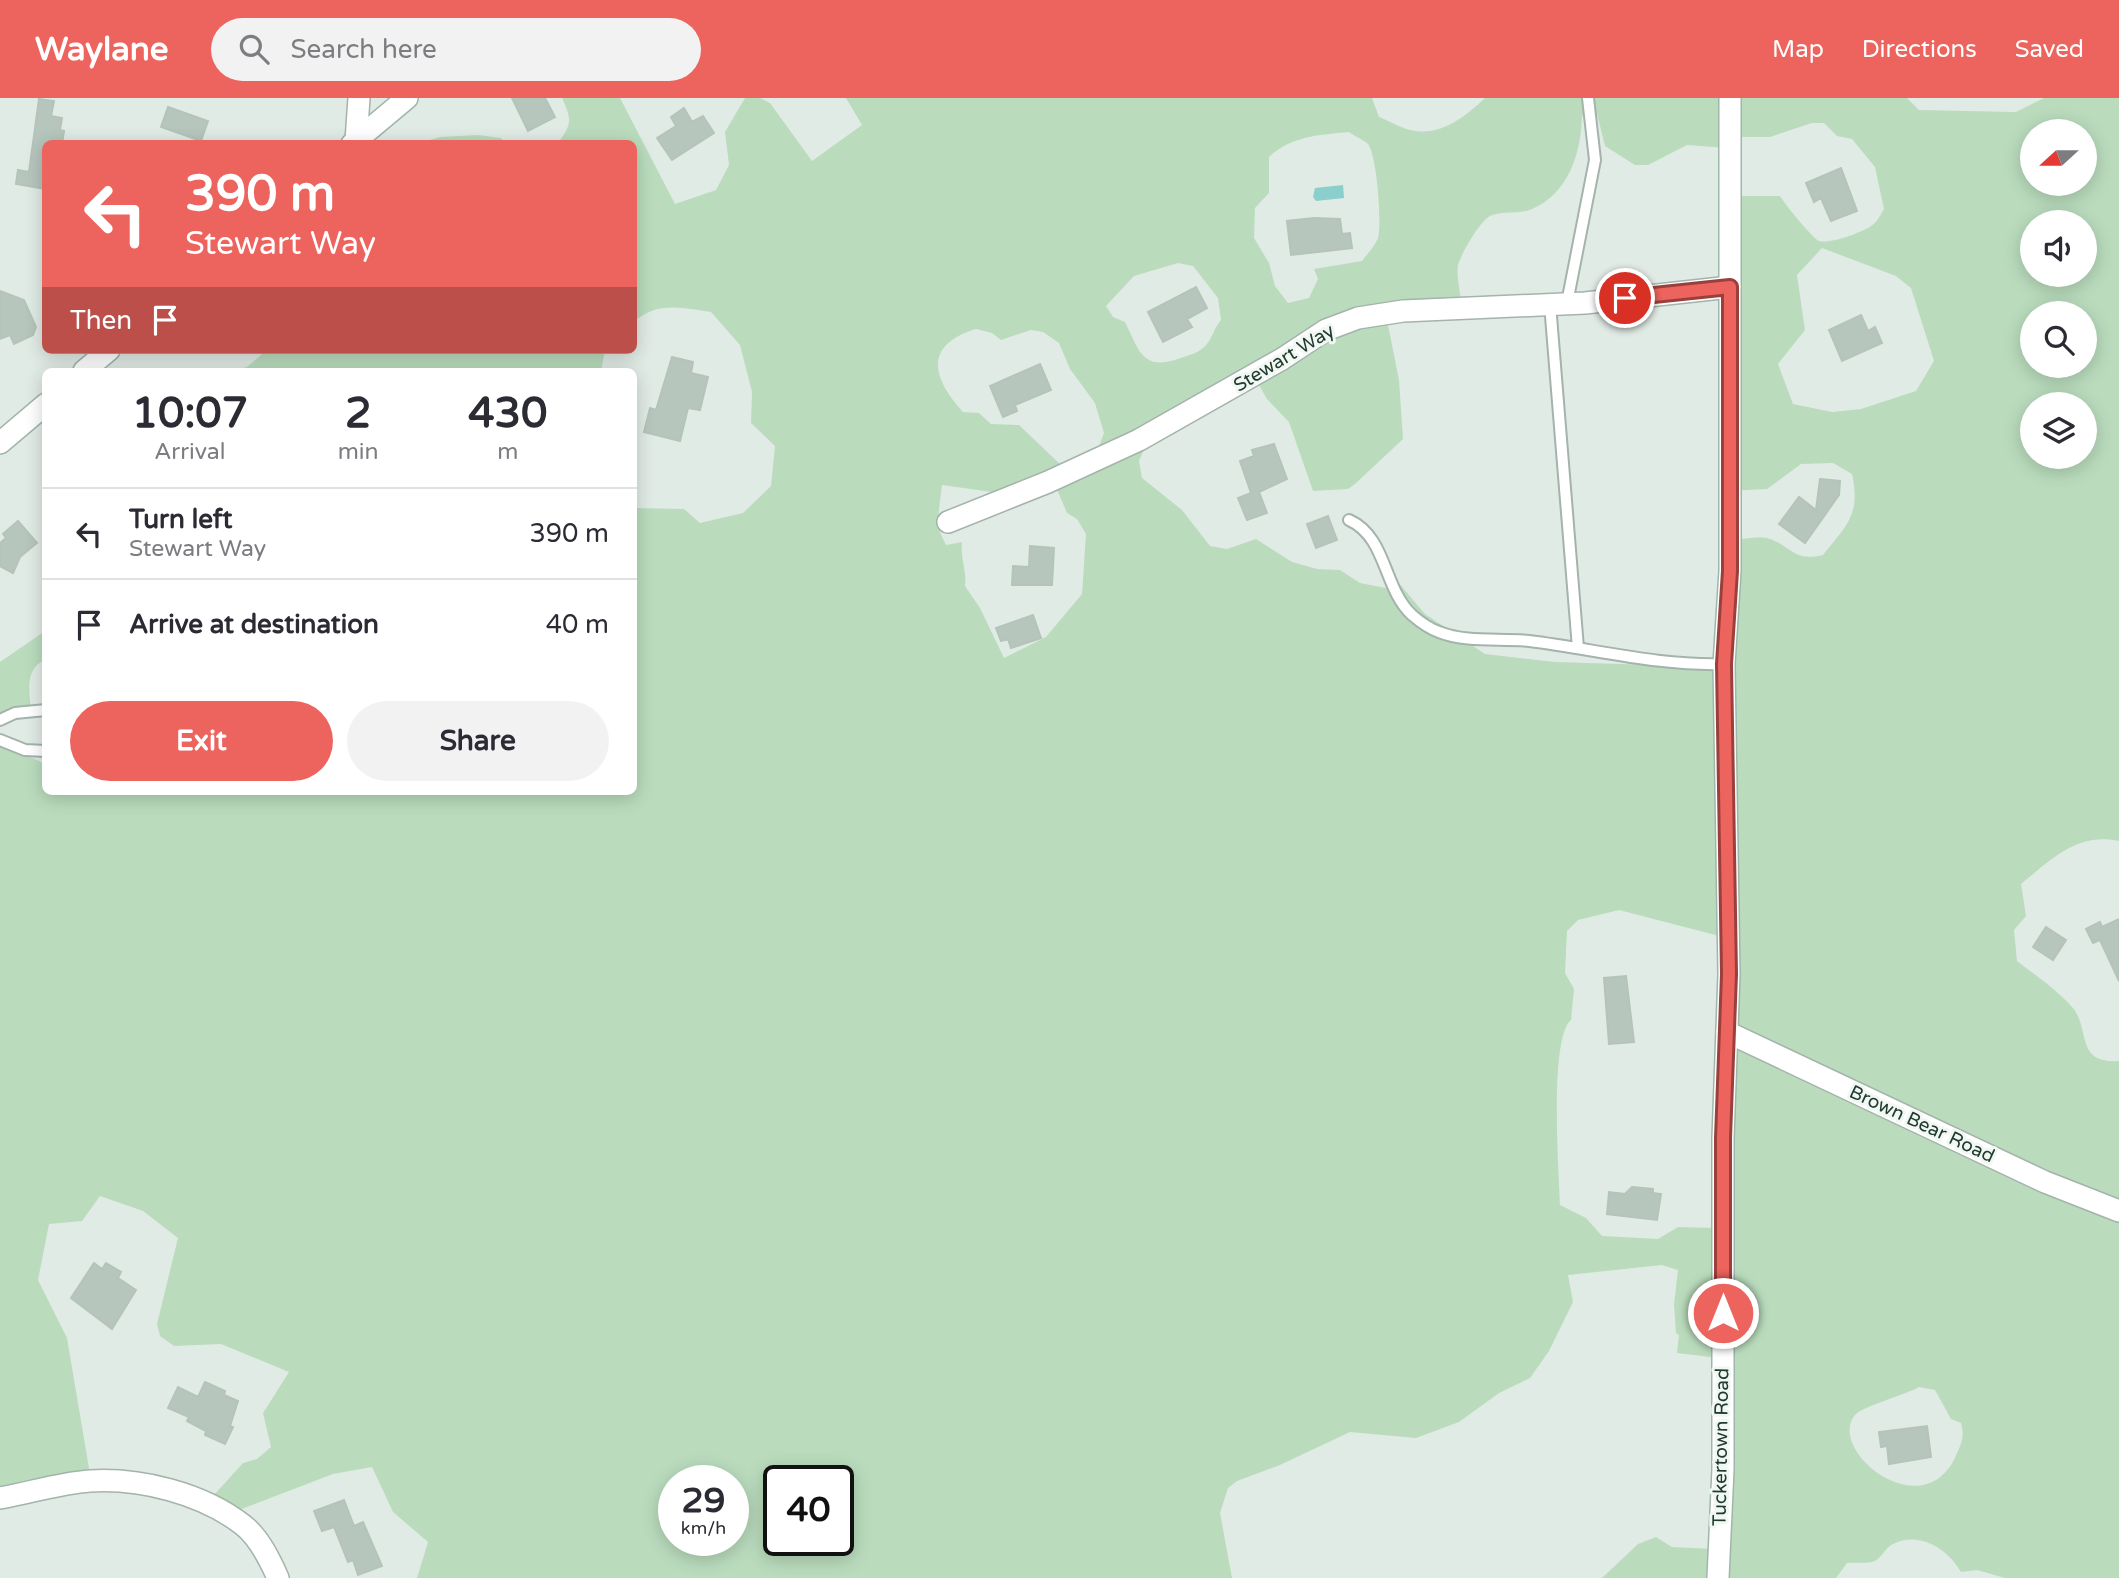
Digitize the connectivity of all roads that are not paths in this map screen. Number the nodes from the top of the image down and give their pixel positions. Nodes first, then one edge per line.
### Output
1 (359, 98) edge
2 (407, 98) edge
3 (1588, 98) edge
4 (1730, 98) edge
5 (354, 140) edge
6 (356, 140) edge
7 (1730, 287) junction
8 (1558, 304) junction
9 (104, 354) edge
10 (88, 368) edge
11 (42, 407) edge
12 (0, 443) edge
13 (1349, 520) dead end
14 (948, 522) dead end
15 (1578, 648) junction
16 (1724, 664) junction
17 (42, 710) edge
18 (0, 720) edge
19 (0, 740) edge
20 (42, 751) edge
21 (1727, 1032) junction
22 (2119, 1211) edge
23 (0, 1498) edge
24 (278, 1578) edge
25 (1718, 1578) edge

1 - 5 street
2 - 6 street
3 - 8 lane
4 - 7 street, Tuckertown Road
7 - 8 street, Stewart Way
7 - 16 street, Tuckertown Road
8 - 14 street, Stewart Way
8 - 15 lane
9 - 10 street
11 - 12 street
13 - 15 lane
15 - 16 lane
16 - 21 street, Tuckertown Road
17 - 18 lane
19 - 20 lane
21 - 22 street, Brown Bear Road
21 - 25 street, Tuckertown Road
23 - 24 street

